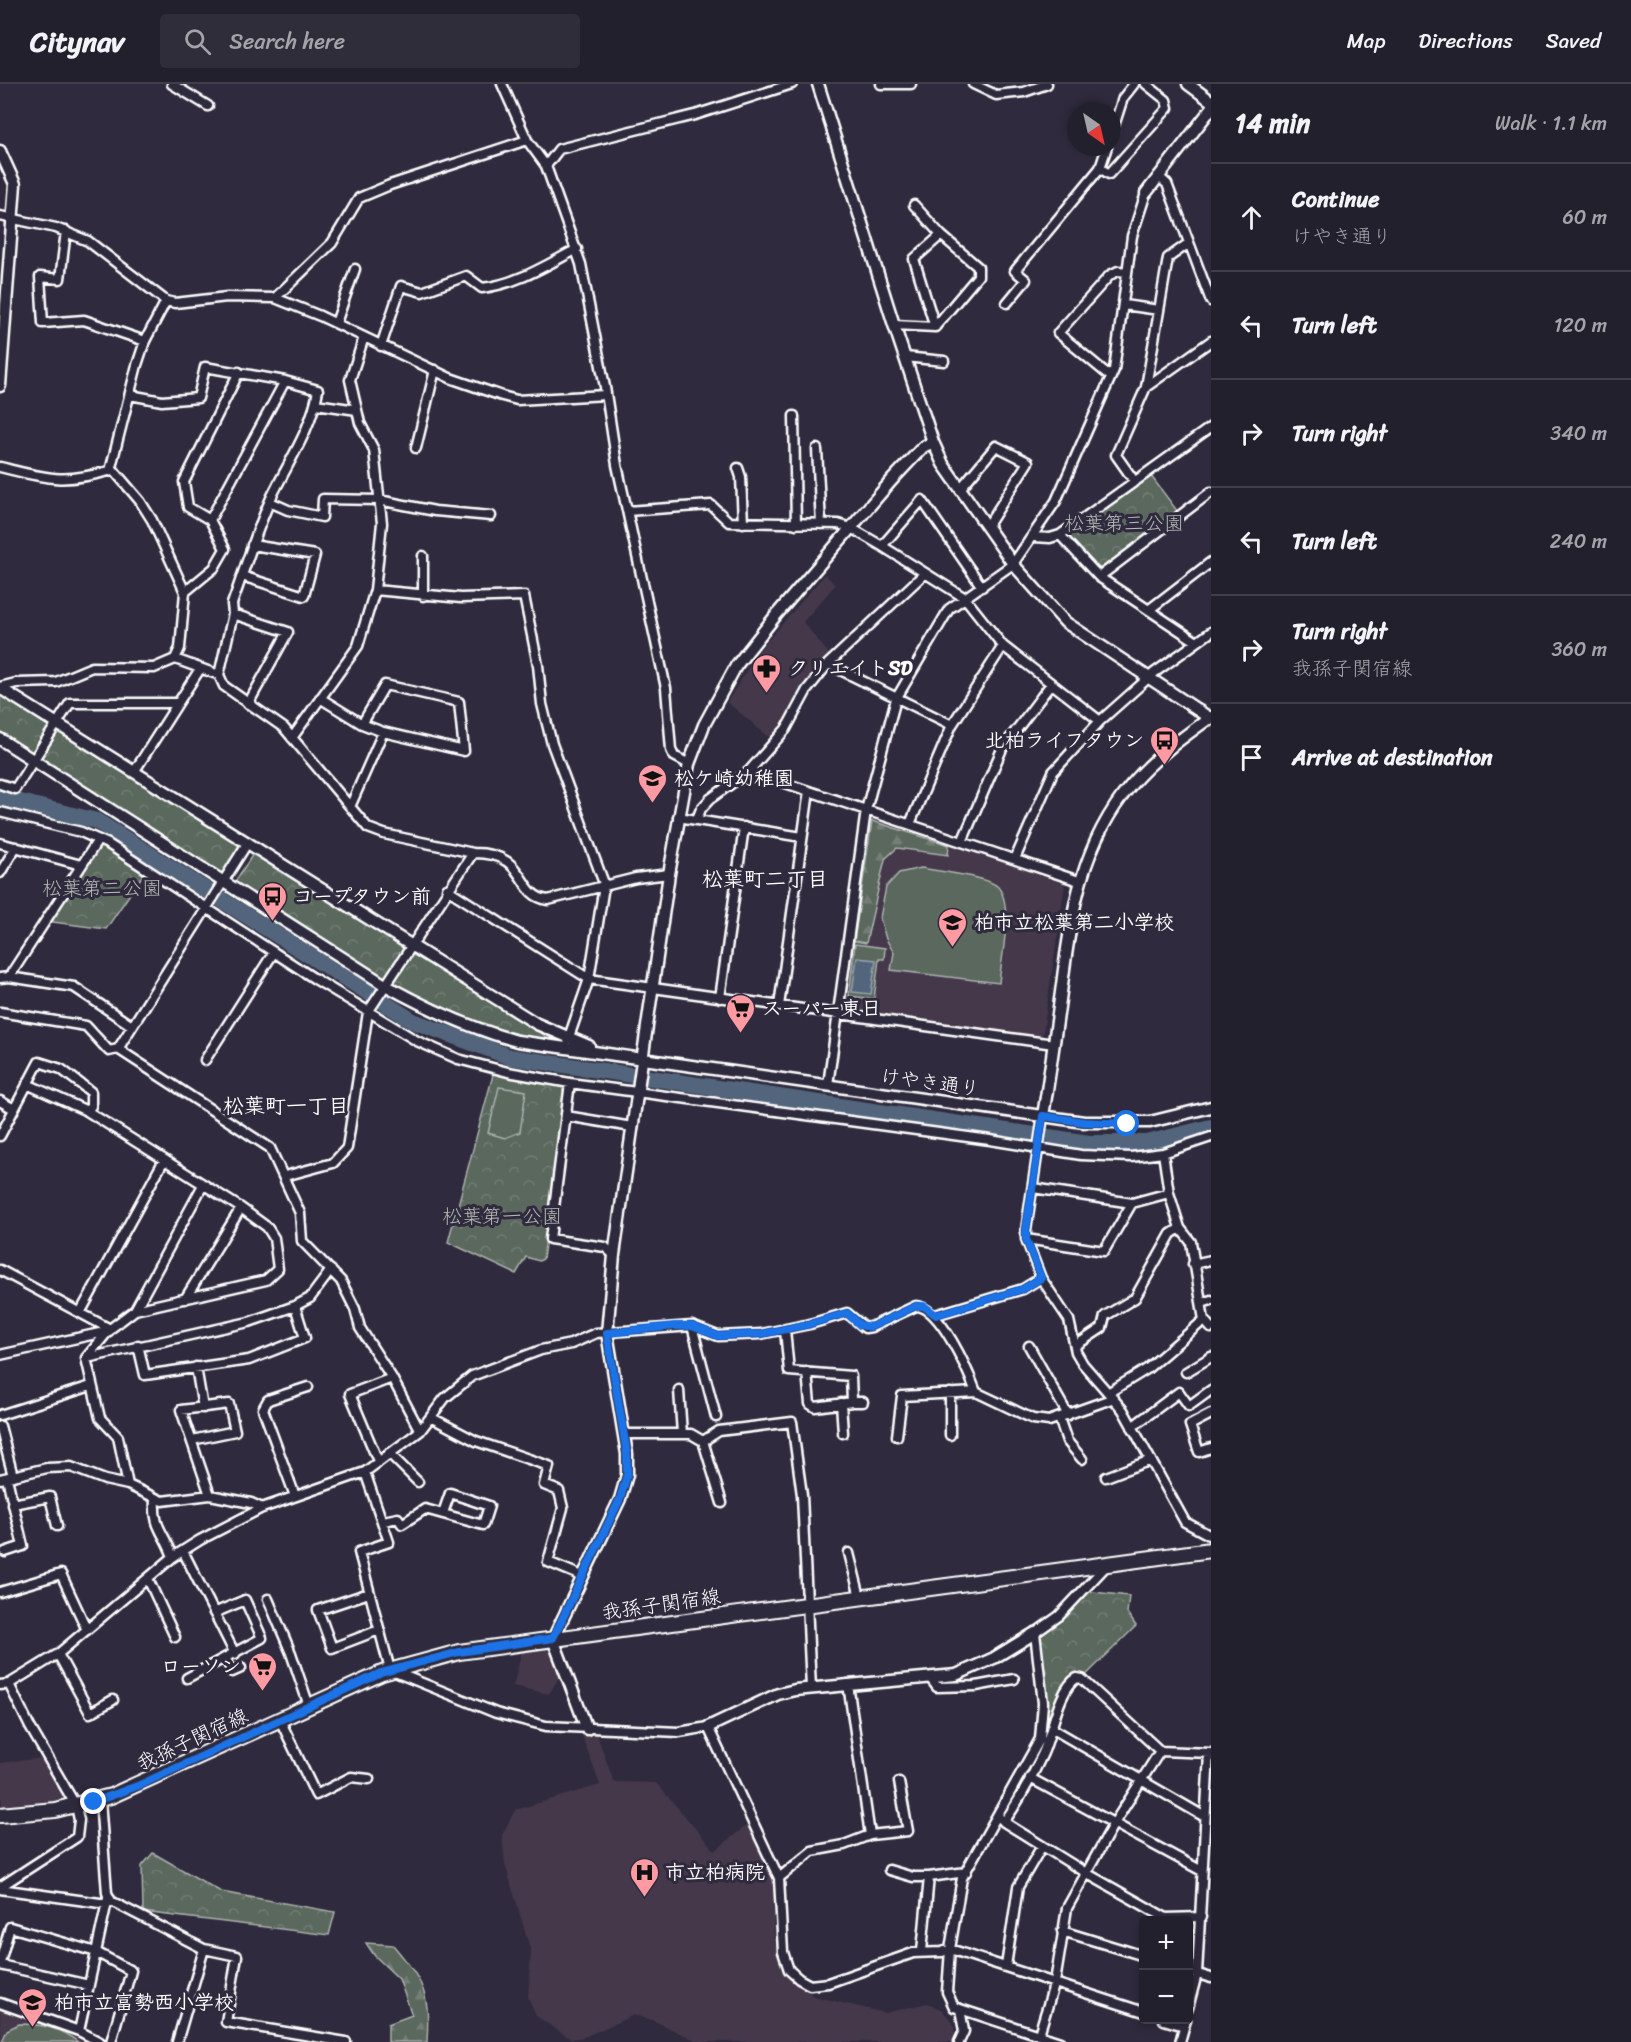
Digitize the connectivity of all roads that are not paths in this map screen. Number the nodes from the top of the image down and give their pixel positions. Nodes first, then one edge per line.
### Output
1 (172, 84) edge
2 (502, 84) edge
3 (792, 84) edge
4 (818, 84) edge
5 (881, 84) edge
6 (911, 84) edge
7 (973, 84) edge
8 (1047, 84) edge
9 (1134, 84) edge
10 (1146, 84) edge
11 (1188, 84) edge
12 (1211, 101) edge
13 (1121, 104) edge
14 (208, 106) dead end
15 (1211, 109) edge
16 (527, 141) junction
17 (559, 149) junction
18 (0, 151) edge
19 (538, 154) junction
20 (1104, 156) edge
21 (546, 166) junction
22 (1100, 168) junction
23 (1158, 176) junction
24 (1146, 193) joint
25 (914, 205) dead end
26 (0, 216) edge
27 (12, 218) junction
28 (66, 231) junction
29 (941, 235) junction
30 (1189, 243) junction
31 (577, 249) junction
32 (355, 269) dead end
33 (1127, 272) junction
34 (3, 276) edge
35 (275, 298) junction
36 (166, 301) junction
37 (1211, 301) edge
38 (1006, 303) dead end
39 (1124, 304) junction
40 (1159, 310) junction
41 (336, 323) junction
42 (894, 325) junction
43 (935, 327) junction
44 (364, 337) junction
45 (145, 341) junction
46 (1211, 341) edge
47 (381, 346) junction
48 (905, 357) junction
49 (944, 361) dead end
50 (435, 370) junction
51 (239, 372) junction
52 (1111, 376) junction
53 (285, 381) junction
54 (0, 386) edge
55 (1146, 387) junction
56 (130, 395) junction
57 (606, 395) junction
58 (316, 404) junction
59 (357, 410) junction
60 (794, 416) dead end
61 (1211, 427) edge
62 (933, 442) junction
63 (416, 448) dead end
64 (817, 449) dead end
65 (0, 466) edge
66 (738, 468) dead end
67 (113, 470) junction
68 (1135, 482) junction
69 (960, 489) junction
70 (1211, 492) edge
71 (379, 500) junction
72 (270, 502) junction
73 (627, 512) junction
74 (491, 516) dead end
75 (210, 520) junction
76 (743, 523) junction
77 (796, 524) junction
78 (821, 524) junction
79 (987, 527) junction
80 (851, 528) junction
81 (1060, 535) junction
82 (1034, 537) junction
83 (252, 545) junction
84 (882, 546) junction
85 (423, 556) dead end
86 (1211, 562) edge
87 (1013, 564) junction
88 (924, 574) junction
89 (242, 576) junction
90 (1099, 577) junction
91 (982, 587) junction
92 (375, 590) junction
93 (184, 592) junction
94 (423, 596) junction
95 (965, 598) junction
96 (1150, 609) junction
97 (232, 614) junction
98 (1211, 632) edge
99 (1197, 642) junction
100 (1003, 646) junction
101 (175, 659) junction
102 (828, 664) junction
103 (200, 669) junction
104 (219, 675) junction
105 (1148, 678) junction
106 (1052, 684) junction
107 (0, 688) edge
108 (321, 698) junction
109 (896, 699) junction
110 (178, 703) junction
111 (248, 704) junction
112 (1210, 718) edge
113 (1100, 721) junction
114 (57, 723) junction
115 (362, 724) junction
116 (952, 725) junction
117 (383, 732) junction
118 (292, 738) junction
119 (0, 739) edge
120 (34, 760) junction
121 (689, 764) junction
122 (749, 771) junction
123 (134, 772) junction
124 (0, 784) edge
125 (809, 791) junction
126 (350, 807) junction
127 (866, 810) junction
128 (0, 812) edge
129 (678, 817) junction
130 (697, 819) junction
131 (910, 824) junction
132 (744, 827) junction
133 (802, 837) junction
134 (98, 840) junction
135 (248, 842) junction
136 (962, 842) junction
137 (0, 843) edge
138 (16, 848) junction
139 (473, 853) junction
140 (1016, 859) junction
141 (81, 865) junction
142 (0, 873) edge
143 (669, 874) junction
144 (1079, 881) junction
145 (221, 884) junction
146 (604, 886) junction
147 (447, 889) junction
148 (207, 905) junction
149 (411, 945) junction
150 (274, 952) junction
151 (4, 978) edge
152 (590, 979) junction
153 (652, 988) junction
154 (382, 989) junction
155 (720, 998) junction
156 (779, 1006) junction
157 (370, 1010) junction
158 (0, 1012) edge
159 (838, 1014) junction
160 (132, 1026) junction
161 (568, 1040) junction
162 (1054, 1044) junction
163 (118, 1049) junction
164 (642, 1059) junction
165 (205, 1060) dead end
166 (570, 1083) junction
167 (27, 1084) junction
168 (828, 1085) junction
169 (638, 1090) junction
170 (0, 1101) edge
171 (1211, 1107) edge
172 (14, 1109) junction
173 (87, 1111) junction
174 (566, 1116) junction
175 (1043, 1121) junction
176 (632, 1127) junction
177 (0, 1136) edge
178 (1211, 1137) edge
179 (1040, 1145) junction
180 (1163, 1153) junction
181 (164, 1160) junction
182 (285, 1176) junction
183 (203, 1185) junction
184 (1033, 1188) junction
185 (1169, 1193) junction
186 (1132, 1203) junction
187 (241, 1208) junction
188 (1180, 1228) junction
189 (1026, 1239) junction
190 (614, 1255) junction
191 (1211, 1260) edge
192 (1193, 1264) junction
193 (0, 1270) edge
194 (331, 1270) junction
195 (1041, 1278) junction
196 (185, 1299) junction
197 (1207, 1301) edge
198 (295, 1306) junction
199 (135, 1310) junction
200 (80, 1313) junction
201 (936, 1315) junction
202 (1204, 1320) junction
203 (692, 1326) junction
204 (1211, 1328) edge
205 (110, 1330) junction
206 (785, 1330) junction
207 (607, 1333) junction
208 (138, 1345) junction
209 (1029, 1346) dead end
210 (1075, 1346) junction
211 (0, 1355) edge
212 (1211, 1357) edge
213 (86, 1358) junction
214 (196, 1367) junction
215 (807, 1372) junction
216 (1186, 1372) dead end
217 (392, 1378) junction
218 (91, 1386) junction
219 (308, 1387) dead end
220 (679, 1390) dead end
221 (1211, 1390) edge
222 (976, 1392) junction
223 (950, 1393) junction
224 (1111, 1396) junction
225 (852, 1402) junction
226 (863, 1402) dead end
227 (841, 1403) junction
228 (203, 1408) junction
229 (1211, 1414) edge
230 (0, 1415) edge
231 (1064, 1416) junction
232 (432, 1418) junction
233 (716, 1418) dead end
234 (0, 1426) edge
235 (1132, 1427) junction
236 (420, 1431) junction
237 (843, 1433) dead end
238 (625, 1434) junction
239 (682, 1434) junction
240 (950, 1435) dead end
241 (897, 1436) dead end
242 (192, 1440) junction
243 (704, 1441) junction
244 (1211, 1448) edge
245 (389, 1453) junction
246 (1082, 1459) dead end
247 (1151, 1460) junction
248 (378, 1461) junction
249 (365, 1472) junction
250 (1106, 1477) dead end
251 (7, 1478) edge
252 (418, 1482) dead end
253 (128, 1485) junction
254 (210, 1495) junction
255 (295, 1496) junction
256 (155, 1499) junction
257 (722, 1503) dead end
258 (12, 1504) junction
259 (262, 1508) junction
260 (443, 1513) junction
261 (383, 1521) junction
262 (57, 1526) dead end
263 (1211, 1536) edge
264 (1211, 1550) edge
265 (183, 1551) junction
266 (5, 1552) dead end
267 (849, 1553) dead end
268 (173, 1557) junction
269 (1109, 1563) junction
270 (582, 1576) junction
271 (148, 1579) junction
272 (0, 1592) edge
273 (369, 1593) junction
274 (860, 1597) junction
275 (268, 1599) dead end
276 (807, 1604) junction
277 (214, 1614) junction
278 (87, 1630) junction
279 (379, 1630) junction
280 (1035, 1634) junction
281 (175, 1637) dead end
282 (553, 1638) junction
283 (58, 1654) junction
284 (235, 1654) junction
285 (226, 1659) junction
286 (241, 1668) dead end
287 (390, 1670) junction
288 (187, 1678) dead end
289 (931, 1679) junction
290 (1014, 1679) dead end
291 (848, 1684) junction
292 (4, 1685) edge
293 (811, 1688) junction
294 (113, 1700) dead end
295 (309, 1706) junction
296 (280, 1720) junction
297 (708, 1726) junction
298 (587, 1729) junction
299 (1053, 1729) junction
300 (1160, 1751) junction
301 (1210, 1753) edge
302 (1030, 1778) junction
303 (369, 1779) dead end
304 (1141, 1779) junction
305 (899, 1782) dead end
306 (100, 1800) junction
307 (76, 1806) junction
308 (0, 1815) edge
309 (1205, 1817) junction
310 (1001, 1819) junction
311 (1113, 1825) junction
312 (1207, 1834) edge
313 (870, 1835) junction
314 (1042, 1846) junction
315 (889, 1870) dead end
316 (1202, 1871) junction
317 (966, 1872) junction
318 (1086, 1873) junction
319 (929, 1877) junction
320 (779, 1878) junction
321 (0, 1888) edge
322 (108, 1900) junction
323 (1201, 1917) junction
324 (1062, 1931) junction
325 (204, 1949) junction
326 (950, 1949) junction
327 (96, 1952) junction
328 (922, 1952) junction
329 (1139, 1955) edge
330 (0, 1963) edge
331 (1006, 1966) junction
332 (1193, 1972) edge
333 (1211, 1978) edge
334 (1055, 1982) junction
335 (89, 1986) junction
336 (0, 2003) edge
337 (960, 2009) junction
338 (1139, 2011) edge
339 (1185, 2024) edge
340 (79, 2031) junction
341 (1039, 2034) junction
342 (100, 2042) edge
343 (111, 2042) edge
344 (177, 2042) edge
345 (346, 2042) edge
346 (959, 2042) edge
347 (1060, 2042) edge
348 (1180, 2042) edge

1 - 14 street
2 - 16 street
3 - 17 street
4 - 42 street
5 - 6 street
7 - 8 street
9 - 13 street
10 - 22 street
11 - 12 street
15 - 23 street
16 - 19 street
16 - 35 street
17 - 19 street
17 - 21 street
18 - 27 street
19 - 21 street
20 - 22 street
21 - 31 street
22 - 38 street
23 - 24 street
23 - 30 street
24 - 33 street
25 - 29 street
26 - 27 street
27 - 28 street
27 - 34 street
28 - 36 street
28 - 45 street
29 - 43 street
29 - 43 street
30 - 37 street
30 - 40 street
31 - 47 street
31 - 57 street
32 - 41 street
33 - 39 street
33 - 52 street
34 - 54 street
35 - 36 street
35 - 41 street
36 - 45 street
39 - 40 street
39 - 52 street
40 - 55 street
41 - 44 street
42 - 43 street
42 - 48 street
44 - 47 street
44 - 59 street
45 - 56 street
46 - 55 street
47 - 50 street
48 - 49 street
48 - 62 street
50 - 57 street
50 - 63 street
51 - 53 street
51 - 56 street
51 - 75 street
52 - 82 street
53 - 58 street
53 - 75 street
55 - 68 street
56 - 67 street
57 - 73 street
58 - 59 street
58 - 72 street
59 - 71 street
60 - 77 street
61 - 68 street
62 - 69 street
62 - 80 street
64 - 78 street
65 - 67 street
66 - 76 street
67 - 93 street
68 - 81 street
69 - 79 street
69 - 79 street
70 - 90 street
71 - 72 street
71 - 74 street
71 - 92 street
72 - 83 street
73 - 76 street
73 - 121 street
75 - 93 street
76 - 77 street
77 - 78 street
78 - 80 street
79 - 87 street
80 - 84 street
80 - 121 street
81 - 82 street
81 - 90 street
82 - 87 street
83 - 89 street
83 - 89 street
84 - 88 street
84 - 91 street
85 - 94 street
86 - 96 street
87 - 91 street
87 - 105 street
88 - 95 street
88 - 102 street
89 - 97 street
90 - 96 street
91 - 95 street
92 - 94 street
92 - 108 street
93 - 101 street
94 - 146 street
95 - 100 street
95 - 109 street
96 - 99 street
97 - 104 street
97 - 111 street
98 - 99 street
99 - 105 street
100 - 106 street
100 - 116 street
101 - 103 street
101 - 107 street
102 - 109 street
102 - 122 street
103 - 104 street
103 - 110 street
104 - 111 street
105 - 112 street
105 - 113 street
106 - 113 street
106 - 136 street
107 - 114 street
108 - 115 street
108 - 118 street
109 - 116 street
109 - 127 street
110 - 114 street
110 - 123 street
111 - 118 street
112 - 144 street
113 - 140 street
114 - 120 street
114 - 123 street
115 - 117 street
115 - 117 street
116 - 131 street
117 - 126 street
118 - 126 street
119 - 120 street
120 - 124 street
120 - 145 street
121 - 129 street
122 - 125 street
122 - 130 street
123 - 135 street
125 - 127 street
125 - 133 street
126 - 139 street
127 - 131 street
127 - 159 street
128 - 134 street
129 - 130 street
129 - 143 street
130 - 132 street
131 - 136 street
132 - 133 street
132 - 155 street
133 - 156 street
134 - 141 street
134 - 148 street
135 - 145 street
135 - 149 street
136 - 140 street
137 - 138 street
138 - 141 street
138 - 142 street
139 - 146 street
139 - 147 street
140 - 144 street
141 - 151 street
143 - 146 street
143 - 153 street
144 - 162 street
145 - 148 street
145 - 154 street
146 - 152 street
147 - 149 street
147 - 152 street
148 - 150 street
148 - 160 street
149 - 154 street
149 - 161 street
150 - 157 street
150 - 165 street
151 - 160 street
152 - 153 street
152 - 161 street
153 - 155 street
153 - 164 street
154 - 157 street
154 - 164 street
155 - 156 street
156 - 159 street
157 - 166 street
157 - 182 street
158 - 163 street
159 - 162 street
159 - 168 street
160 - 163 street
161 - 164 street
162 - 175 street
163 - 182 street
164 - 168 street, けやき通り
164 - 169 street
166 - 169 street
166 - 174 street
167 - 172 street
167 - 173 street
167 - 173 street
168 - 175 street, けやき通り
169 - 176 street
169 - 179 street
170 - 172 street
171 - 175 street, けやき通り
172 - 177 street
173 - 181 street
174 - 176 street
174 - 190 street
175 - 179 street
176 - 190 street
178 - 180 street
179 - 180 street
179 - 184 street
180 - 185 street
181 - 183 street
181 - 200 street
182 - 194 street
183 - 187 street
183 - 199 street
184 - 186 street
184 - 189 street
185 - 186 street
185 - 188 street
186 - 189 street
187 - 196 street
187 - 196 street
188 - 192 street
188 - 210 street
189 - 195 street
190 - 207 street
191 - 192 street
192 - 197 street
193 - 200 street
194 - 198 street
194 - 217 street
195 - 201 street
195 - 210 street
196 - 199 street
197 - 202 street
198 - 208 street
198 - 214 street
199 - 205 street
200 - 205 street
201 - 206 street
201 - 222 street
202 - 204 street
202 - 224 street
203 - 206 street
203 - 207 street
203 - 233 street
205 - 211 street
205 - 213 street
206 - 215 street
207 - 232 street
207 - 238 street
208 - 213 street
208 - 214 street
209 - 231 street
210 - 224 street
212 - 216 street
213 - 218 street
214 - 228 street
215 - 225 street
215 - 227 street
217 - 236 street
217 - 248 street
218 - 230 street
218 - 253 street
219 - 255 street
220 - 239 street
221 - 235 street
222 - 223 street
222 - 231 street
223 - 240 street
223 - 241 street
224 - 231 street
224 - 235 street
225 - 226 street
225 - 227 street
227 - 237 street
228 - 242 street
228 - 242 street
229 - 244 street
231 - 246 street
232 - 236 street
232 - 270 street
234 - 251 street
235 - 247 street
236 - 245 street
238 - 239 street
238 - 270 street
239 - 243 street
242 - 254 street
243 - 257 street
243 - 276 street
245 - 248 street
245 - 252 street
247 - 250 street
247 - 263 street
248 - 249 street
249 - 255 street
249 - 261 street
251 - 253 street
251 - 258 street
253 - 256 street
254 - 256 street
254 - 259 street
255 - 259 street
256 - 268 street
258 - 262 street
258 - 266 street
259 - 265 street
260 - 260 street
260 - 261 street
261 - 273 street
264 - 269 main road, 我孫子関宿線
265 - 268 street
265 - 277 street
267 - 274 street
268 - 271 street
269 - 274 main road, 我孫子関宿線
269 - 280 street
270 - 282 street
271 - 278 street
271 - 281 street
272 - 278 street
273 - 279 street
273 - 279 street
274 - 276 main road, 我孫子関宿線
275 - 295 street
276 - 282 main road, 我孫子関宿線
276 - 293 street
277 - 284 street
277 - 284 street
278 - 283 street
279 - 287 street
280 - 289 street
280 - 310 street
282 - 287 main road, 我孫子関宿線
282 - 298 street
283 - 292 street
283 - 294 street
284 - 285 street
285 - 286 street
285 - 288 street
287 - 295 main road, 我孫子関宿線
287 - 298 street
289 - 290 street
289 - 291 street
291 - 293 street
291 - 313 street
292 - 307 street
293 - 297 street
295 - 296 main road, 我孫子関宿線
296 - 303 street
296 - 306 main road, 我孫子関宿線
297 - 298 street
297 - 320 street
299 - 300 street
299 - 302 street
299 - 304 street
300 - 301 street
300 - 304 street
301 - 309 street
302 - 310 street
302 - 311 street
304 - 309 street
304 - 311 street
305 - 313 street
306 - 307 main road, 我孫子関宿線
306 - 322 street
307 - 308 main road, 我孫子関宿線
307 - 321 street
309 - 312 street
310 - 314 street
310 - 317 street
311 - 316 street
311 - 318 street
312 - 316 street
313 - 320 street
314 - 318 street
314 - 331 street
315 - 319 street
316 - 323 street
317 - 319 street
317 - 326 street
318 - 323 street
318 - 324 street
319 - 328 street
320 - 328 street
321 - 322 street
322 - 325 street
322 - 327 street
323 - 332 street
324 - 329 street
324 - 334 street
325 - 344 street
325 - 345 street
326 - 328 street
326 - 331 street
326 - 337 street
327 - 330 street
327 - 335 street
327 - 343 street
330 - 335 street
331 - 334 street
332 - 333 street
334 - 338 street
334 - 341 street
335 - 340 street
336 - 340 street
337 - 341 street
337 - 346 street
339 - 348 street
340 - 342 street
341 - 347 street

